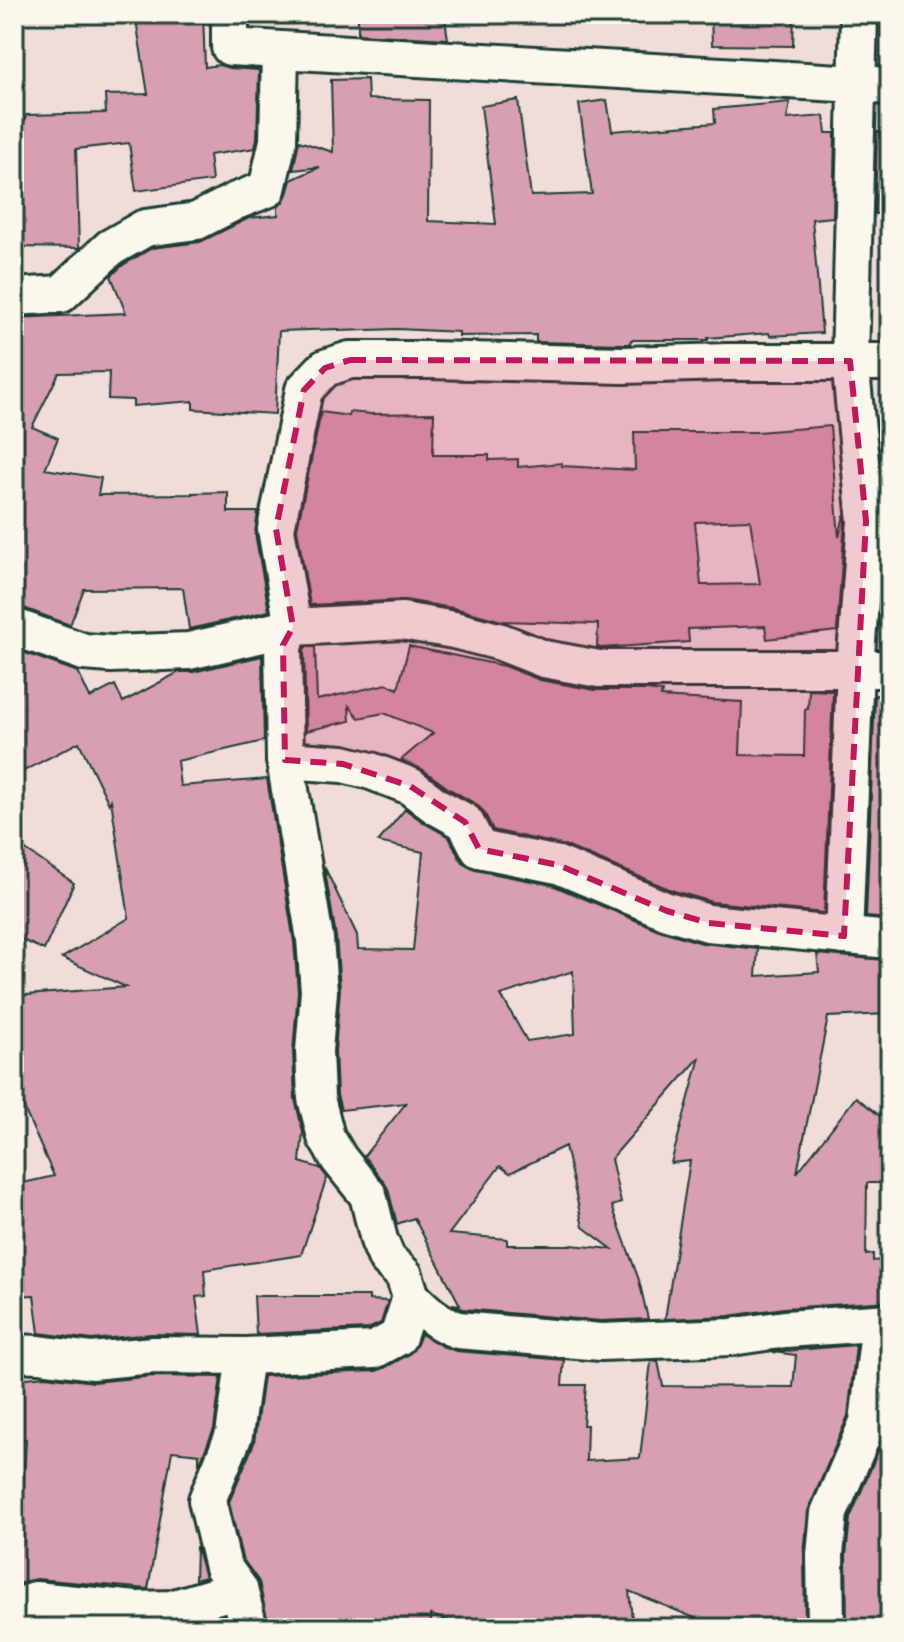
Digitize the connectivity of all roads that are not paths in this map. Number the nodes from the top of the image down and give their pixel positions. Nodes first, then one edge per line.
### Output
1 (230, 14) edge
2 (859, 14) edge
3 (280, 51) junction
4 (873, 86) edge
5 (14, 297) edge
6 (850, 361) junction
7 (890, 362) edge
8 (14, 627) edge
9 (293, 627) junction
10 (873, 668) edge
11 (285, 760) junction
12 (844, 936) junction
13 (890, 940) edge
14 (411, 1297) junction
15 (885, 1323) edge
16 (14, 1353) edge
17 (245, 1356) junction
18 (239, 1589) junction
19 (14, 1610) edge
20 (249, 1628) edge
21 (826, 1628) edge

1 - 3 street
2 - 4 street
3 - 4 street
3 - 5 street
4 - 6 street
6 - 7 street
6 - 9 street
6 - 10 street
8 - 9 street
9 - 10 street
9 - 11 street
10 - 12 street
11 - 12 street
11 - 14 street
12 - 13 street
14 - 15 street
14 - 17 street
15 - 21 street
16 - 17 street
17 - 18 street
18 - 19 street
18 - 20 street

